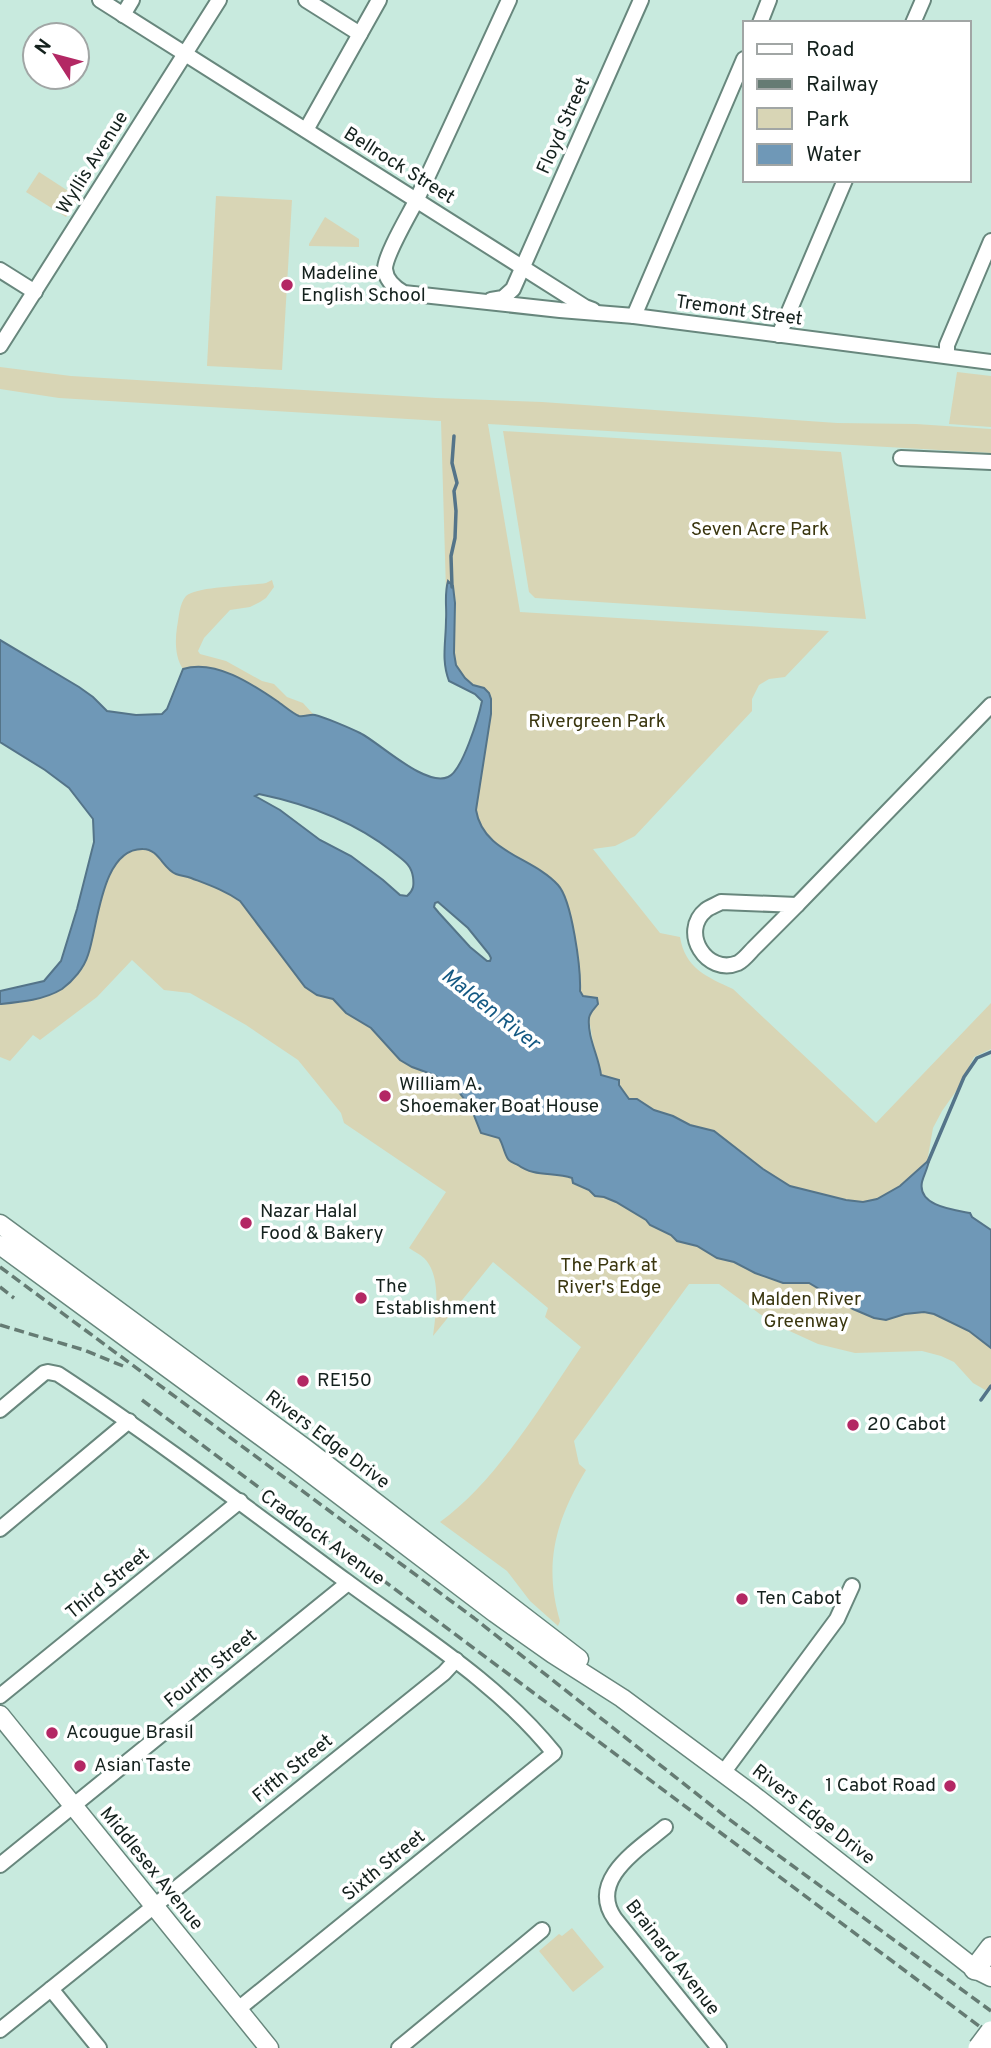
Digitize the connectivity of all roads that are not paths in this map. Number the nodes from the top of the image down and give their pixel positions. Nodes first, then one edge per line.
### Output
1 (100, 0) edge
2 (132, 0) edge
3 (219, 0) edge
4 (306, 0) edge
5 (379, 0) edge
6 (509, 0) edge
7 (641, 0) edge
8 (769, 0) edge
9 (923, 0) edge
10 (123, 15) junction
11 (761, 21) edge
12 (914, 21) edge
13 (360, 34) junction
14 (181, 52) junction
15 (743, 61) edge
16 (306, 130) junction
17 (844, 182) edge
18 (416, 201) junction
19 (991, 241) edge
20 (523, 267) junction
21 (0, 270) edge
22 (35, 292) junction
23 (482, 301) junction
24 (600, 312) junction
25 (634, 316) junction
26 (779, 335) junction
27 (0, 346) edge
28 (947, 356) junction
29 (991, 362) edge
30 (901, 458) dead end
31 (991, 463) edge
32 (991, 705) edge
33 (797, 905) junction
34 (0, 1224) edge
35 (0, 1245) edge
36 (0, 1410) edge
37 (129, 1422) junction
38 (240, 1501) junction
39 (0, 1529) edge
40 (348, 1583) junction
41 (852, 1586) dead end
42 (456, 1660) junction
43 (0, 1696) edge
44 (622, 1698) junction
45 (0, 1715) edge
46 (554, 1753) joint
47 (723, 1773) junction
48 (74, 1805) junction
49 (665, 1827) dead end
50 (0, 1865) edge
51 (154, 1906) junction
52 (542, 1930) dead end
53 (991, 1948) edge
54 (986, 1977) edge
55 (51, 1989) junction
56 (237, 2010) junction
57 (0, 2030) edge
58 (991, 2032) edge
59 (99, 2048) edge
60 (269, 2048) edge
61 (398, 2048) edge
62 (719, 2048) edge
63 (979, 2048) edge

1 - 10 street, Bellrock Street
2 - 10 street
3 - 14 street, Wyllis Avenue
4 - 13 street
5 - 13 street
6 - 18 street, Tremont Street
7 - 20 street, Floyd Street
8 - 11 street
9 - 12 street
10 - 14 street, Bellrock Street
13 - 16 street
14 - 16 street, Bellrock Street
14 - 22 street, Wyllis Avenue
15 - 25 street
16 - 18 street, Bellrock Street
17 - 26 street
18 - 20 street, Bellrock Street
18 - 23 street, Tremont Street
19 - 28 street
20 - 23 street, Tremont Street
20 - 24 street, Bellrock Street
21 - 22 street
22 - 27 street, Wyllis Avenue
23 - 24 street, Tremont Street
24 - 25 street, Tremont Street
25 - 26 street, Tremont Street
26 - 28 street, Tremont Street
28 - 29 street, Tremont Street
30 - 31 street
32 - 33 street
33 - 33 street
34 - 44 main road, Rivers Edge Drive
35 - 44 main road, Rivers Edge Drive
36 - 37 street, Craddock Avenue
37 - 38 street, Craddock Avenue
37 - 39 street
38 - 40 street, Craddock Avenue
38 - 43 street, Third Street
40 - 42 street, Craddock Avenue
40 - 48 street, Fourth Street
41 - 47 street
42 - 46 street, Craddock Avenue
42 - 51 street, Fifth Street
44 - 47 main road, Rivers Edge Drive
45 - 48 main road, Middlesex Avenue
46 - 56 street, Sixth Street
47 - 54 main road, Rivers Edge Drive
48 - 50 street, Fourth Street
48 - 51 main road, Middlesex Avenue
49 - 62 street, Brainard Avenue
51 - 55 street, Fifth Street
51 - 56 main road, Middlesex Avenue
52 - 61 street
53 - 54 highway
55 - 57 street, Fifth Street
55 - 59 street
56 - 60 main road, Middlesex Avenue
58 - 63 highway, bridge

